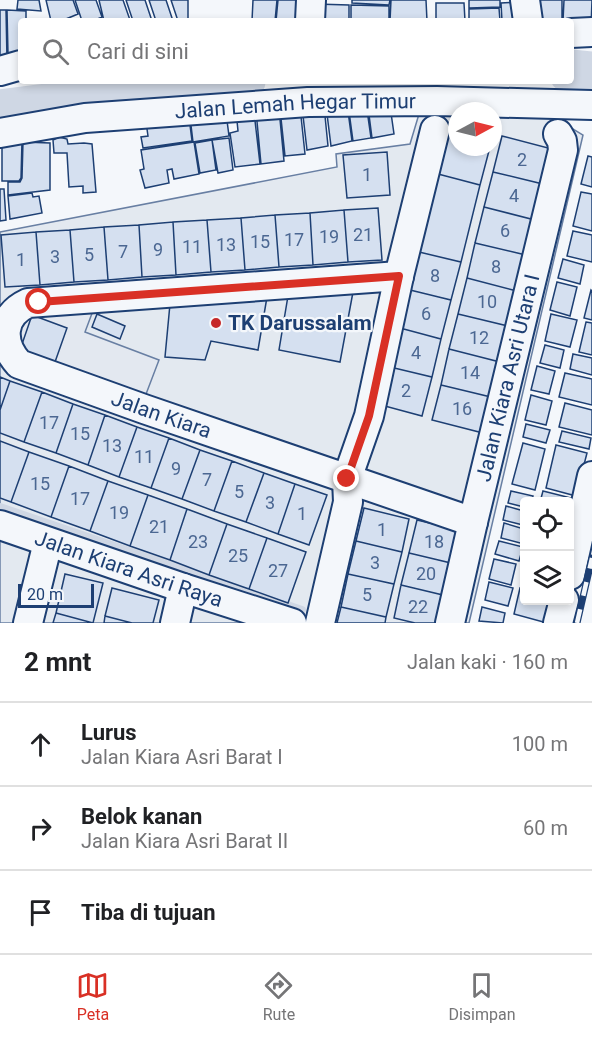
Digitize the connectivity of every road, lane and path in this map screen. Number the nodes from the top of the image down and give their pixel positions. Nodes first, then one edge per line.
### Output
1 (311, 0) edge
2 (525, 0) edge
3 (310, 18) edge
4 (528, 18) edge
5 (592, 32) edge
6 (574, 33) edge
7 (18, 65) edge
8 (0, 71) edge
9 (307, 93) edge
10 (592, 105) edge
11 (435, 130) dead end
12 (0, 133) edge
13 (558, 134) dead end
14 (399, 276) junction
15 (592, 476) edge
16 (347, 479) junction
17 (473, 522) junction
18 (0, 525) edge
19 (48, 542) junction
20 (574, 557) edge
21 (183, 588) junction
22 (563, 605) edge
23 (28, 623) edge
24 (174, 623) edge
25 (292, 623) edge
26 (320, 623) edge
27 (450, 623) edge
28 (558, 623) edge

1 - 3 street
2 - 4 street
5 - 6 street
7 - 8 street
9 - 10 street, Jalan Lemah Hegar Timur
9 - 12 street, Jalan Lemah Hegar Timur
11 - 14 street
13 - 17 street, Jalan Kiara Asri Utara I
14 - 16 street
14 - 16 street, Jalan Kiara
15 - 20 street
16 - 17 street, Jalan Kiara
16 - 26 street
17 - 27 street, Jalan Kiara Asri Utara I
18 - 19 street, Jalan Kiara Asri Raya
19 - 21 street, Jalan Kiara Asri Raya
19 - 23 street
21 - 24 street
21 - 25 street, Jalan Kiara Asri Raya
22 - 28 street

